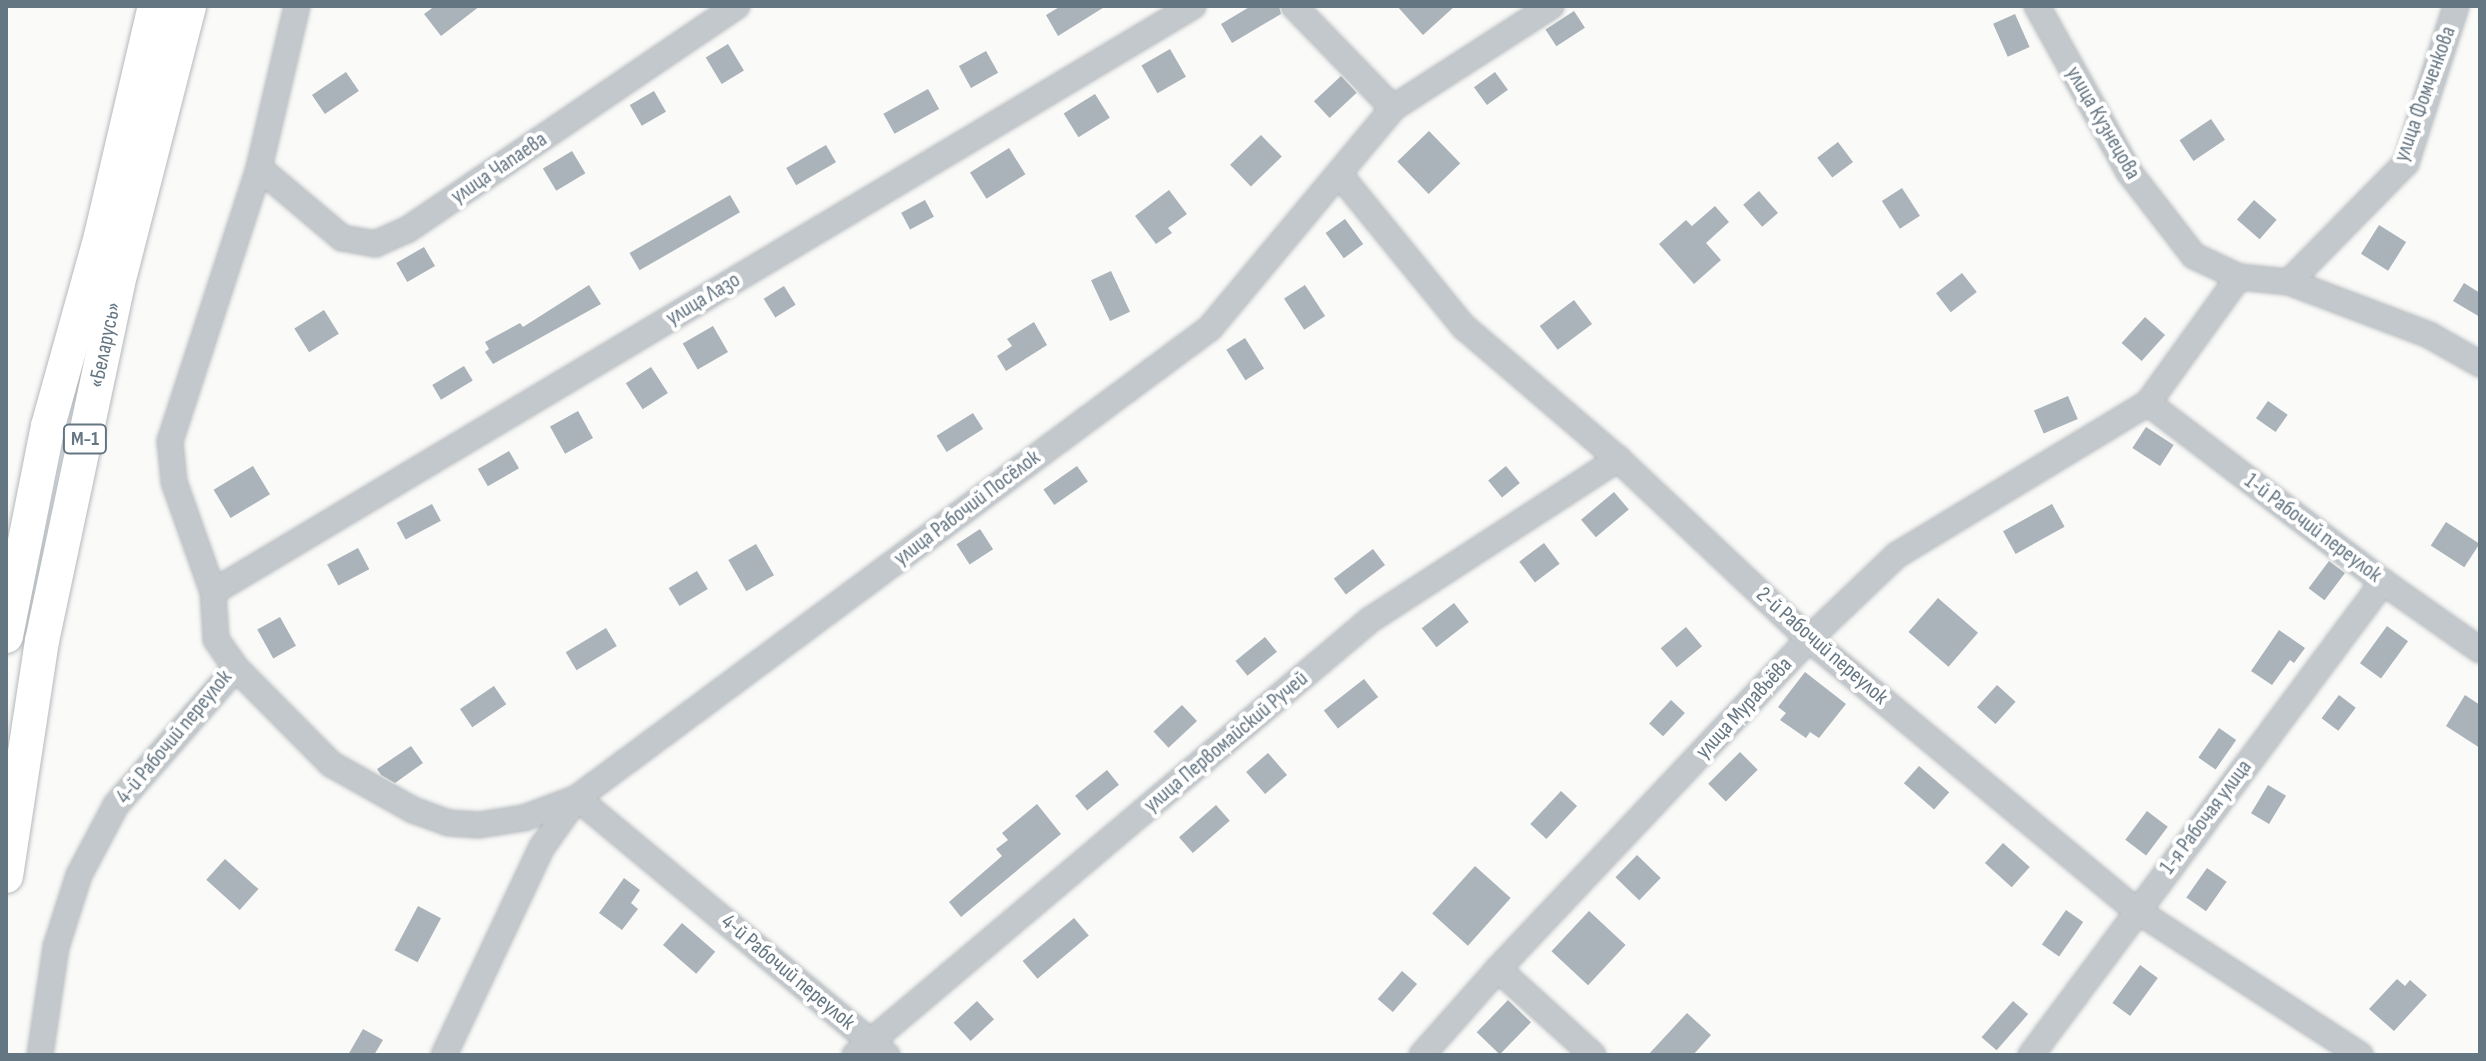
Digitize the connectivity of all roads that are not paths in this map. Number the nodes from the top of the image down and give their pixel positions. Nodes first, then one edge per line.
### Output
1 (155, 6) edge
2 (189, 6) edge
3 (297, 6) edge
4 (737, 6) edge
5 (1193, 6) edge
6 (1294, 6) edge
7 (1551, 6) edge
8 (2037, 6) edge
9 (2456, 6) edge
10 (1393, 108) junction
11 (259, 168) junction
12 (1339, 174) junction
13 (2239, 277) junction
14 (2289, 282) junction
15 (2480, 364) edge
16 (2148, 403) junction
17 (1618, 459) junction
18 (2383, 582) junction
19 (213, 592) junction
20 (6, 636) edge
21 (1809, 639) junction
22 (2480, 650) edge
23 (236, 668) junction
24 (577, 798) junction
25 (6, 876) edge
26 (2136, 910) junction
27 (1498, 969) junction
28 (871, 1050) edge
29 (40, 1055) edge
30 (444, 1055) edge
31 (1422, 1055) edge
32 (1593, 1055) edge
33 (2031, 1055) edge
34 (2360, 1055) edge

1 - 20 highway, «Беларусь» / М-1
2 - 25 highway, «Беларусь» / М-1
3 - 11 street, 4-й Рабочий переулок
4 - 11 street, улица Чапаева
5 - 19 street, улица Лазо
6 - 10 street
7 - 10 street, улица Рабочий Посёлок
8 - 13 street, улица Кузнецова
9 - 14 street, улица Фомченкова
10 - 12 street, улица Рабочий Посёлок
11 - 19 street, 4-й Рабочий переулок
12 - 17 street, 2-й Рабочий переулок
12 - 24 street, улица Рабочий Посёлок
13 - 14 street, улица Кузнецова
13 - 16 street, улица Муравьёва
14 - 15 street, улица Кузнецова
16 - 18 street, 1-й Рабочий переулок
16 - 21 street, улица Муравьёва
17 - 21 street, 2-й Рабочий переулок
17 - 28 street, улица Первомайский Ручей
18 - 22 street, 1-й Рабочий переулок
18 - 26 street, 1-я Рабочая улица
19 - 23 street, 4-й Рабочий переулок
21 - 26 street, 2-й Рабочий переулок
21 - 27 street, улица Муравьёва
23 - 24 street
23 - 29 street, 4-й Рабочий переулок
24 - 28 street, 4-й Рабочий переулок
24 - 30 street, улица Рабочий Посёлок
26 - 33 street, 1-я Рабочая улица
26 - 34 street, 2-й Рабочий переулок
27 - 31 street, улица Муравьёва
27 - 32 street

